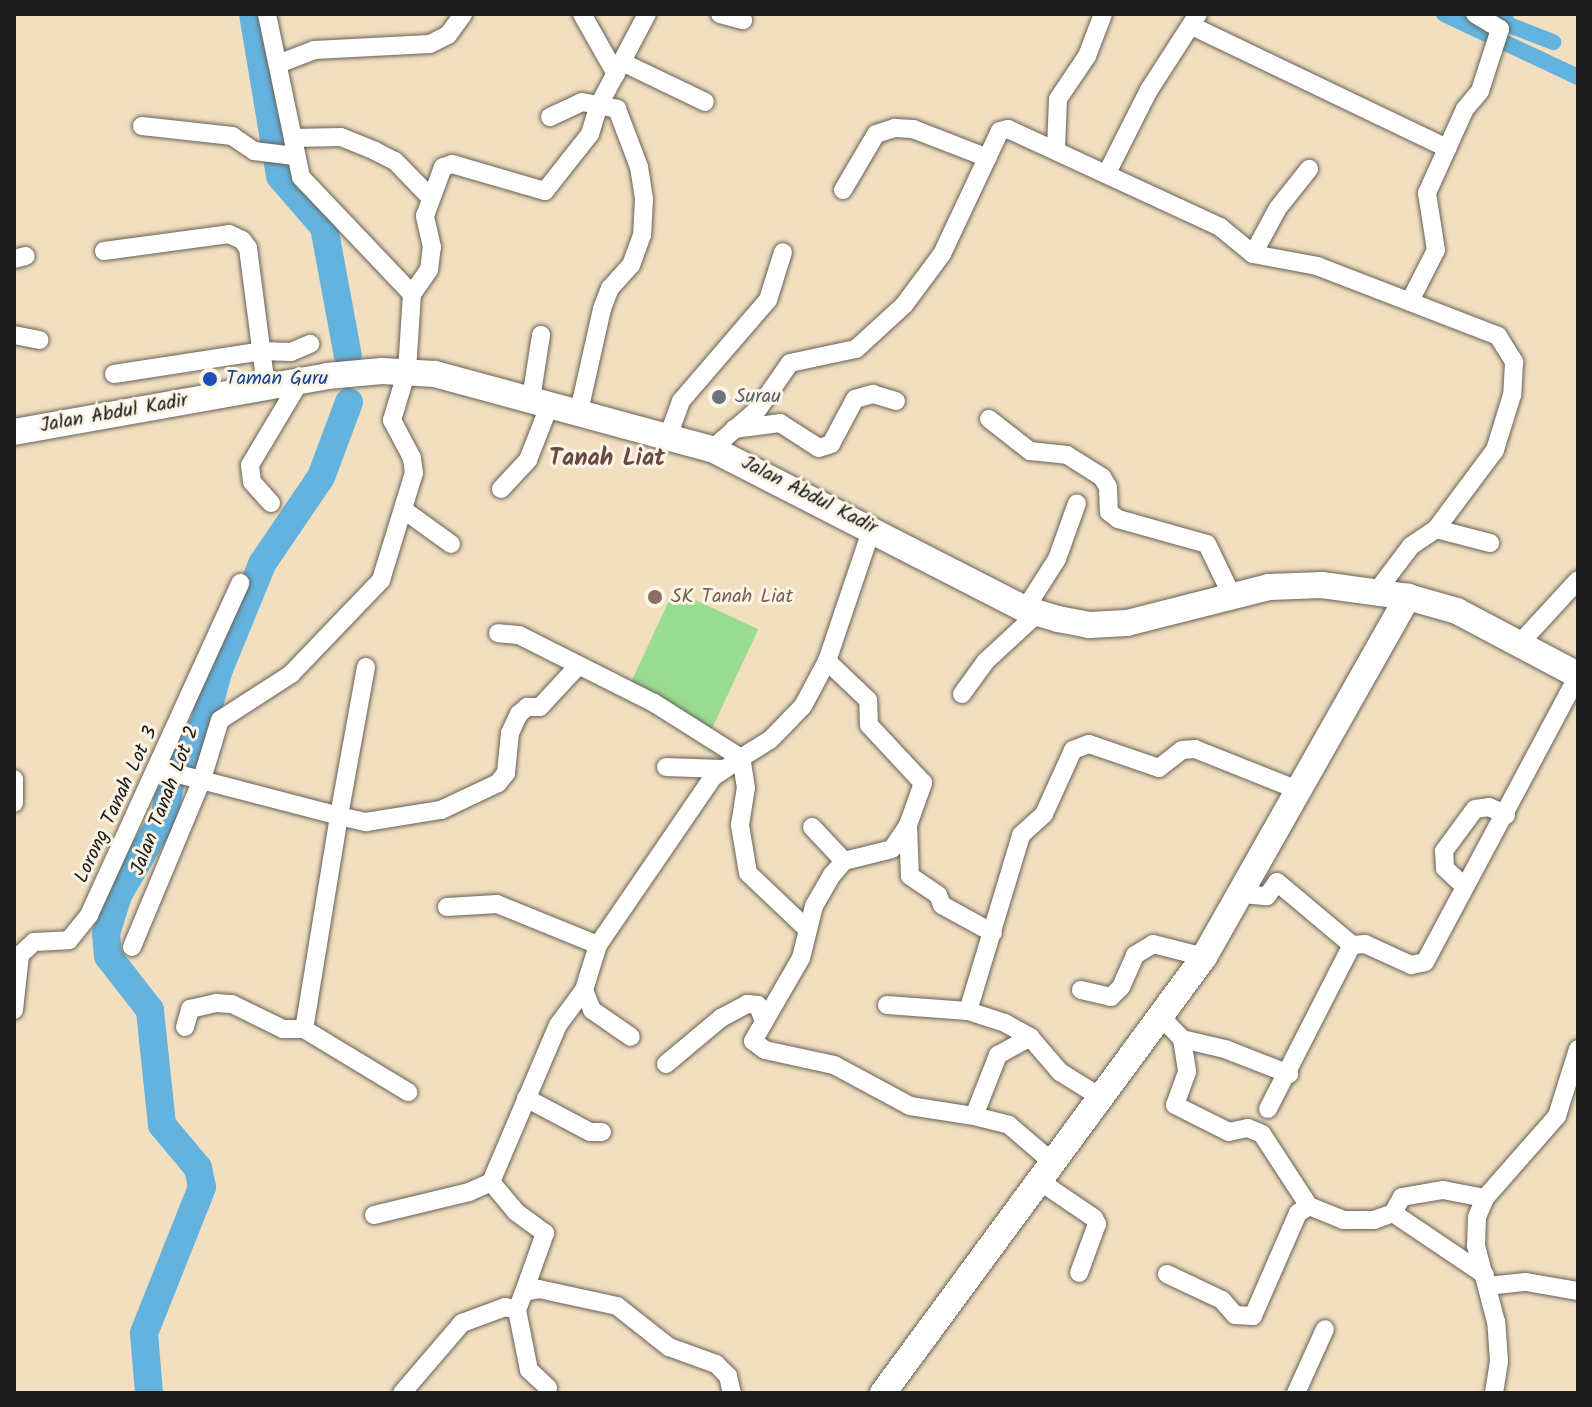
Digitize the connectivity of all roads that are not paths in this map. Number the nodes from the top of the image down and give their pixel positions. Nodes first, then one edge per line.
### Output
1 (267, 14) edge
2 (463, 14) edge
3 (582, 14) edge
4 (647, 14) edge
5 (720, 14) edge
6 (1103, 14) edge
7 (1475, 14) edge
8 (743, 20) dead end
9 (1195, 20) edge
10 (278, 64) junction
11 (619, 68) junction
12 (705, 102) dead end
13 (599, 105) junction
14 (550, 117) dead end
15 (142, 126) dead end
16 (1447, 148) junction
17 (286, 149) junction
18 (1056, 149) junction
19 (988, 158) junction
20 (1309, 169) dead end
21 (1108, 171) junction
22 (843, 190) dead end
23 (429, 196) junction
24 (104, 251) dead end
25 (783, 252) dead end
26 (1253, 254) junction
27 (412, 294) junction
28 (1410, 301) junction
29 (14, 335) edge
30 (541, 335) dead end
31 (40, 340) dead end
32 (310, 344) dead end
33 (262, 351) junction
34 (407, 371) junction
35 (114, 374) dead end
36 (300, 381) junction
37 (266, 386) junction
38 (896, 401) dead end
39 (540, 402) junction
40 (579, 411) junction
41 (989, 419) dead end
42 (731, 429) junction
43 (14, 432) edge
44 (669, 434) junction
45 (712, 449) junction
46 (501, 489) dead end
47 (271, 503) dead end
48 (1077, 503) dead end
49 (404, 510) junction
50 (872, 528) junction
51 (1436, 529) junction
52 (1490, 543) dead end
53 (451, 544) dead end
54 (1578, 580) edge
55 (240, 583) dead end
56 (1377, 591) junction
57 (1232, 596) junction
58 (1408, 597) junction
59 (1031, 611) junction
60 (498, 633) dead end
61 (1521, 642) junction
62 (827, 661) junction
63 (578, 666) junction
64 (366, 667) dead end
65 (1578, 675) edge
66 (962, 694) dead end
67 (741, 758) junction
68 (666, 767) dead end
69 (721, 769) junction
70 (180, 775) junction
71 (14, 779) edge
72 (1298, 790) junction
73 (14, 803) edge
74 (1506, 815) junction
75 (339, 816) junction
76 (908, 825) junction
77 (812, 827) dead end
78 (844, 861) junction
79 (1464, 886) junction
80 (1242, 894) junction
81 (447, 907) dead end
82 (807, 929) junction
83 (993, 933) junction
84 (598, 945) junction
85 (1352, 945) junction
86 (132, 947) dead end
87 (1204, 957) junction
88 (584, 990) junction
89 (1081, 990) dead end
90 (887, 1005) dead end
91 (14, 1010) edge
92 (968, 1011) junction
93 (1160, 1016) junction
94 (764, 1022) junction
95 (185, 1027) dead end
96 (304, 1029) junction
97 (631, 1037) dead end
98 (1030, 1037) junction
99 (1182, 1039) junction
100 (1578, 1049) edge
101 (666, 1064) dead end
102 (1289, 1074) junction
103 (408, 1092) dead end
104 (526, 1098) junction
105 (1102, 1098) junction
106 (1268, 1109) dead end
107 (974, 1116) junction
108 (602, 1132) dead end
109 (1045, 1171) junction
110 (491, 1182) junction
111 (1485, 1198) junction
112 (1309, 1206) junction
113 (1393, 1213) junction
114 (374, 1215) dead end
115 (1079, 1273) dead end
116 (1167, 1274) dead end
117 (1486, 1280) junction
118 (1578, 1291) edge
119 (520, 1301) junction
120 (1325, 1329) dead end
121 (548, 1388) dead end
122 (402, 1393) edge
123 (732, 1393) edge
124 (883, 1393) edge
125 (1296, 1393) edge
126 (1494, 1393) edge

1 - 10 street
2 - 10 street
3 - 11 street
4 - 11 street
5 - 8 street
6 - 18 street
7 - 16 street
9 - 16 street
9 - 21 street
10 - 17 street
11 - 12 street
11 - 13 street
13 - 14 street
13 - 23 street
13 - 40 street
15 - 17 street
16 - 28 street
17 - 23 street
17 - 27 street
18 - 19 street
18 - 21 street
19 - 22 street
19 - 42 street
20 - 26 street
21 - 26 street
23 - 27 street
24 - 33 street
25 - 44 street
26 - 28 street
27 - 34 street, Jalan Tanah Lot 2
28 - 51 street
29 - 31 street
30 - 39 street
32 - 33 street
33 - 35 street
33 - 37 street
34 - 36 main road, Jalan Abdul Kadir
34 - 39 main road, Jalan Abdul Kadir
34 - 49 street, Jalan Tanah Lot 2
36 - 37 main road, Jalan Abdul Kadir
36 - 47 street
37 - 43 main road, Jalan Abdul Kadir
38 - 42 street
39 - 40 main road, Jalan Abdul Kadir
39 - 46 street
40 - 44 main road, Jalan Abdul Kadir
41 - 57 street
42 - 45 street
44 - 45 main road, Jalan Abdul Kadir
45 - 50 main road, Jalan Abdul Kadir
48 - 59 street
49 - 53 street
49 - 70 street, Jalan Tanah Lot 2
50 - 59 main road, Jalan Abdul Kadir
50 - 62 street
51 - 52 street
51 - 56 street
54 - 61 street
55 - 70 street, Lorong Tanah Lot 3
56 - 57 main road, Jalan Abdul Kadir
56 - 58 main road, Jalan Abdul Kadir
57 - 59 main road, Jalan Abdul Kadir
58 - 61 main road, Jalan Abdul Kadir
58 - 72 main road
59 - 66 street
60 - 63 street
61 - 65 main road, Jalan Abdul Kadir
62 - 67 street
62 - 76 street
63 - 67 street
63 - 75 street
64 - 75 street
65 - 74 street
67 - 69 street
67 - 82 street
68 - 69 street
69 - 84 street
70 - 75 street
70 - 86 street, Jalan Tanah Lot 2
70 - 91 street, Lorong Tanah Lot 3
71 - 73 street
72 - 80 main road
72 - 83 street
74 - 79 street
74 - 79 street
75 - 96 street
76 - 78 street
76 - 83 street
77 - 78 street
78 - 82 street
79 - 85 street
80 - 85 street
80 - 87 main road
81 - 84 street
82 - 94 street
83 - 92 street
84 - 88 street
85 - 102 street
87 - 89 street
87 - 93 main road
88 - 97 street
88 - 104 street
90 - 92 street
92 - 98 street
93 - 99 street
93 - 105 main road
94 - 101 street
94 - 107 street
95 - 96 street
96 - 103 street
98 - 105 street
98 - 107 street
99 - 102 street
99 - 112 street
100 - 111 street
102 - 106 street
104 - 108 street
104 - 110 street
105 - 109 main road
107 - 109 street
109 - 115 street
109 - 124 main road
110 - 114 street
110 - 119 street
111 - 113 street
111 - 117 street
112 - 113 street
112 - 116 street
113 - 117 street
117 - 118 street
117 - 126 street
119 - 121 street
119 - 122 street
119 - 123 street
120 - 125 street

